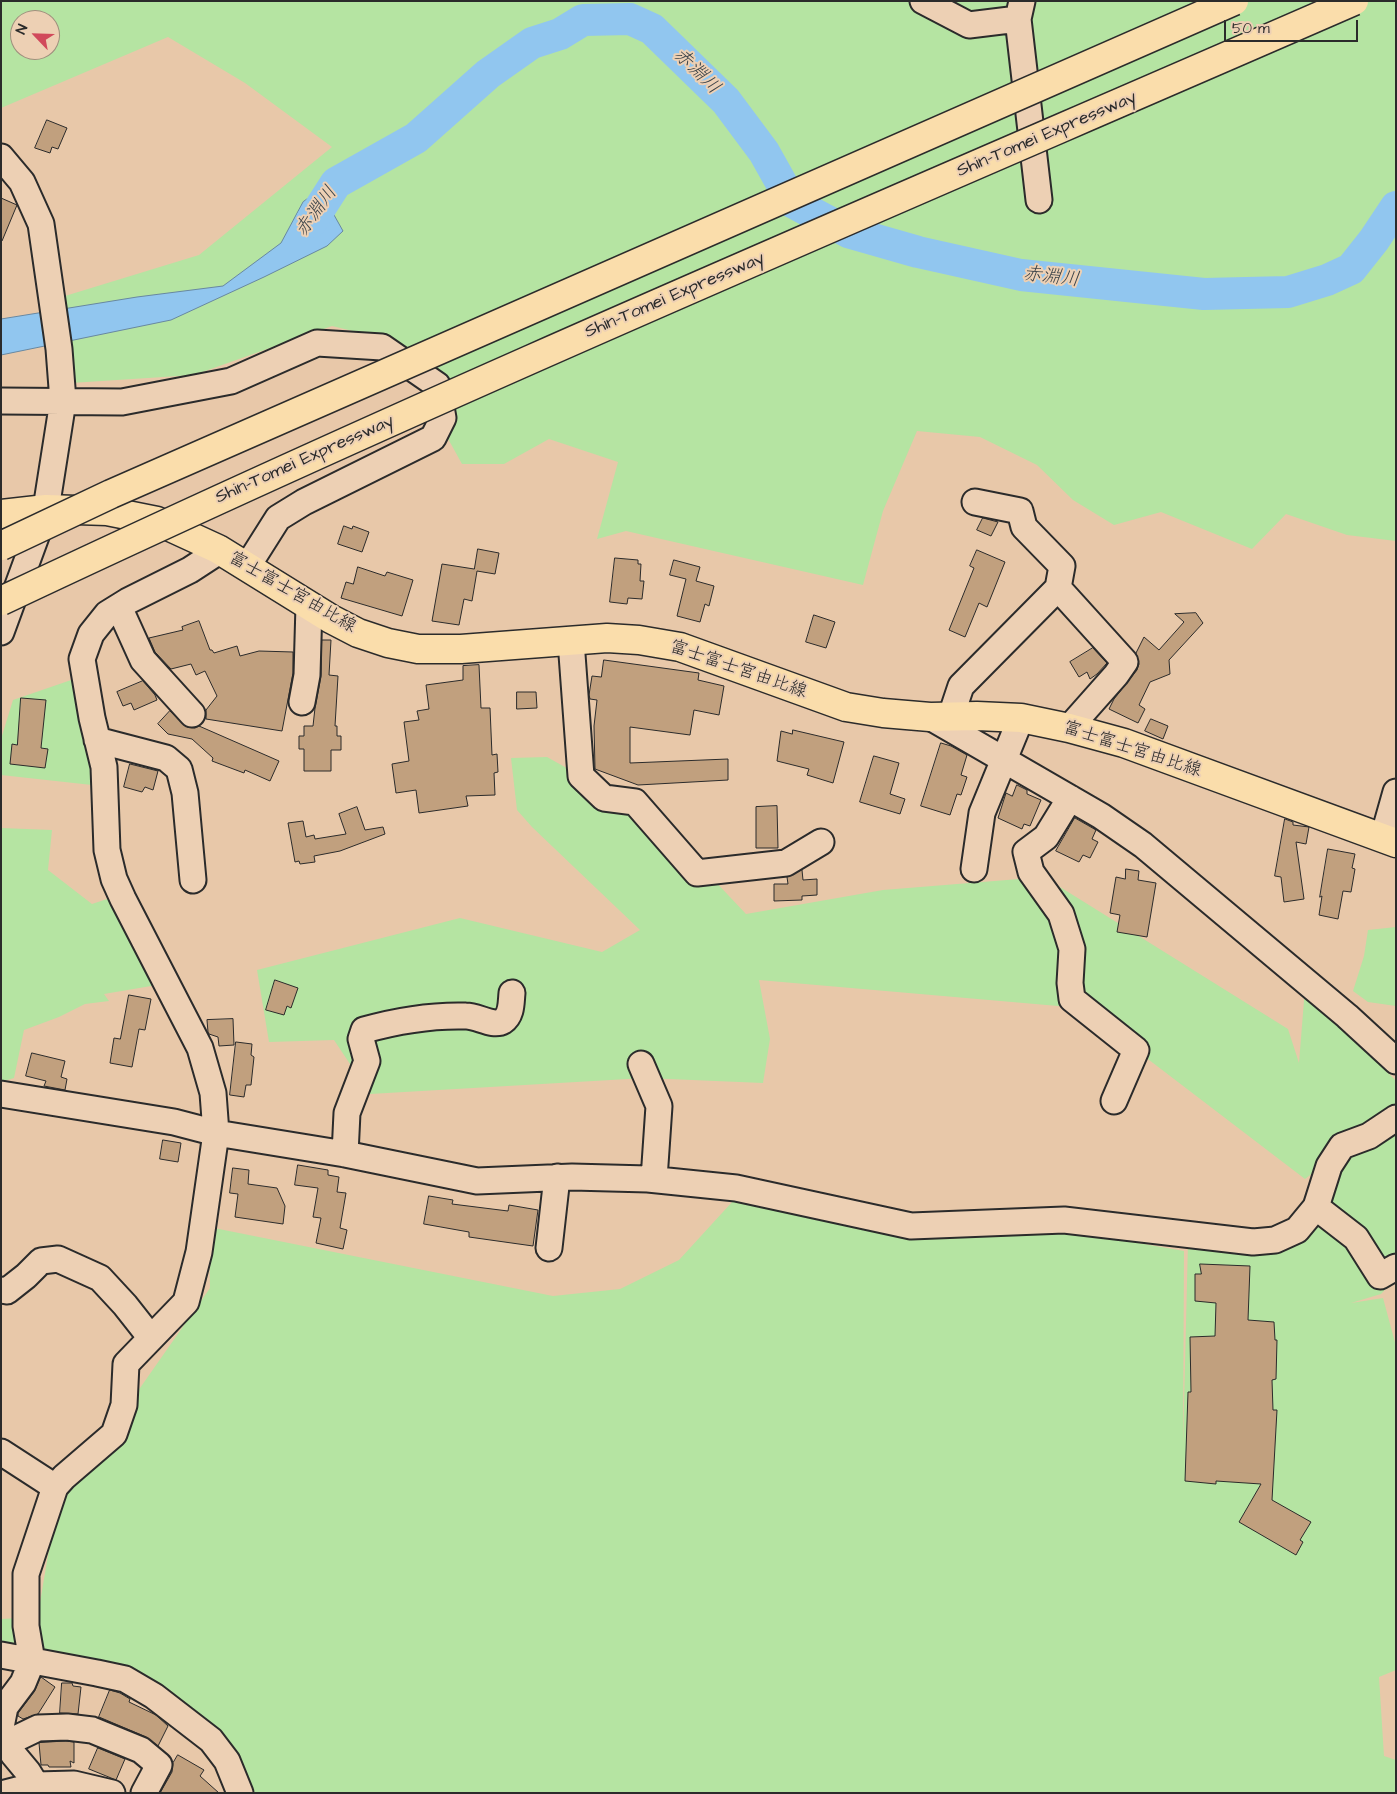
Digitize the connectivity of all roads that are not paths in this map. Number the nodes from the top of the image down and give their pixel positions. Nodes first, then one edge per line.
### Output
1 (923, 1) edge
2 (1234, 1) edge
3 (1354, 1) edge
4 (1020, 10) edge
5 (1, 157) edge
6 (1039, 200) dead end
7 (1, 401) edge
8 (63, 401) junction
9 (975, 502) dead end
10 (46, 509) junction
11 (1, 514) edge
12 (1, 546) edge
13 (218, 549) junction
14 (247, 567) junction
15 (1058, 588) junction
16 (1, 601) edge
17 (309, 605) junction
18 (119, 606) junction
19 (1, 632) edge
20 (571, 641) junction
21 (302, 702) dead end
22 (192, 714) dead end
23 (941, 716) junction
24 (1021, 718) junction
25 (1069, 728) junction
26 (97, 740) junction
27 (1004, 760) junction
28 (1396, 792) edge
29 (1070, 798) junction
30 (1389, 840) edge
31 (821, 842) dead end
32 (974, 869) dead end
33 (192, 880) dead end
34 (512, 993) dead end
35 (1396, 1061) edge
36 (641, 1064) dead end
37 (1, 1094) edge
38 (1114, 1100) dead end
39 (1396, 1118) edge
40 (216, 1133) junction
41 (345, 1154) junction
42 (557, 1177) junction
43 (654, 1179) junction
44 (1316, 1207) junction
45 (549, 1248) dead end
46 (1396, 1267) edge
47 (1, 1290) edge
48 (151, 1338) junction
49 (1, 1452) edge
50 (55, 1487) junction
51 (1, 1656) edge
52 (32, 1660) junction
53 (9, 1742) junction
54 (36, 1785) junction
55 (5, 1793) edge
56 (112, 1793) edge
57 (144, 1793) edge
58 (240, 1793) edge

1 - 4 street
2 - 12 main road, bridge
3 - 16 main road, Shin-Tomei Expressway, bridge
4 - 6 street
5 - 8 street
7 - 8 street
8 - 10 street
8 - 14 street
9 - 15 street
10 - 11 main road, 富士富士宮由比線
10 - 13 main road, 富士富士宮由比線
10 - 19 street
13 - 14 main road, 富士富士宮由比線
13 - 18 street
14 - 17 main road, 富士富士宮由比線
15 - 23 street
15 - 25 street
17 - 20 main road, 富士富士宮由比線
17 - 21 street
18 - 22 street
18 - 26 street
20 - 23 main road, 富士富士宮由比線
20 - 31 street
23 - 24 main road, 富士富士宮由比線
23 - 27 street
24 - 25 main road, 富士富士宮由比線
24 - 27 street
25 - 30 main road, 富士富士宮由比線
26 - 33 street
26 - 40 street
27 - 29 street
27 - 32 street
28 - 30 street
29 - 35 street
29 - 38 street
34 - 41 street
36 - 43 street
37 - 40 street
39 - 44 street
40 - 41 street
40 - 48 street
41 - 42 street
42 - 43 street
42 - 45 street
43 - 44 street
44 - 46 street
47 - 48 street
48 - 50 street
49 - 50 street
50 - 52 street
51 - 52 street
52 - 53 street
52 - 58 street
53 - 54 street
53 - 57 street
54 - 55 street
54 - 56 street

